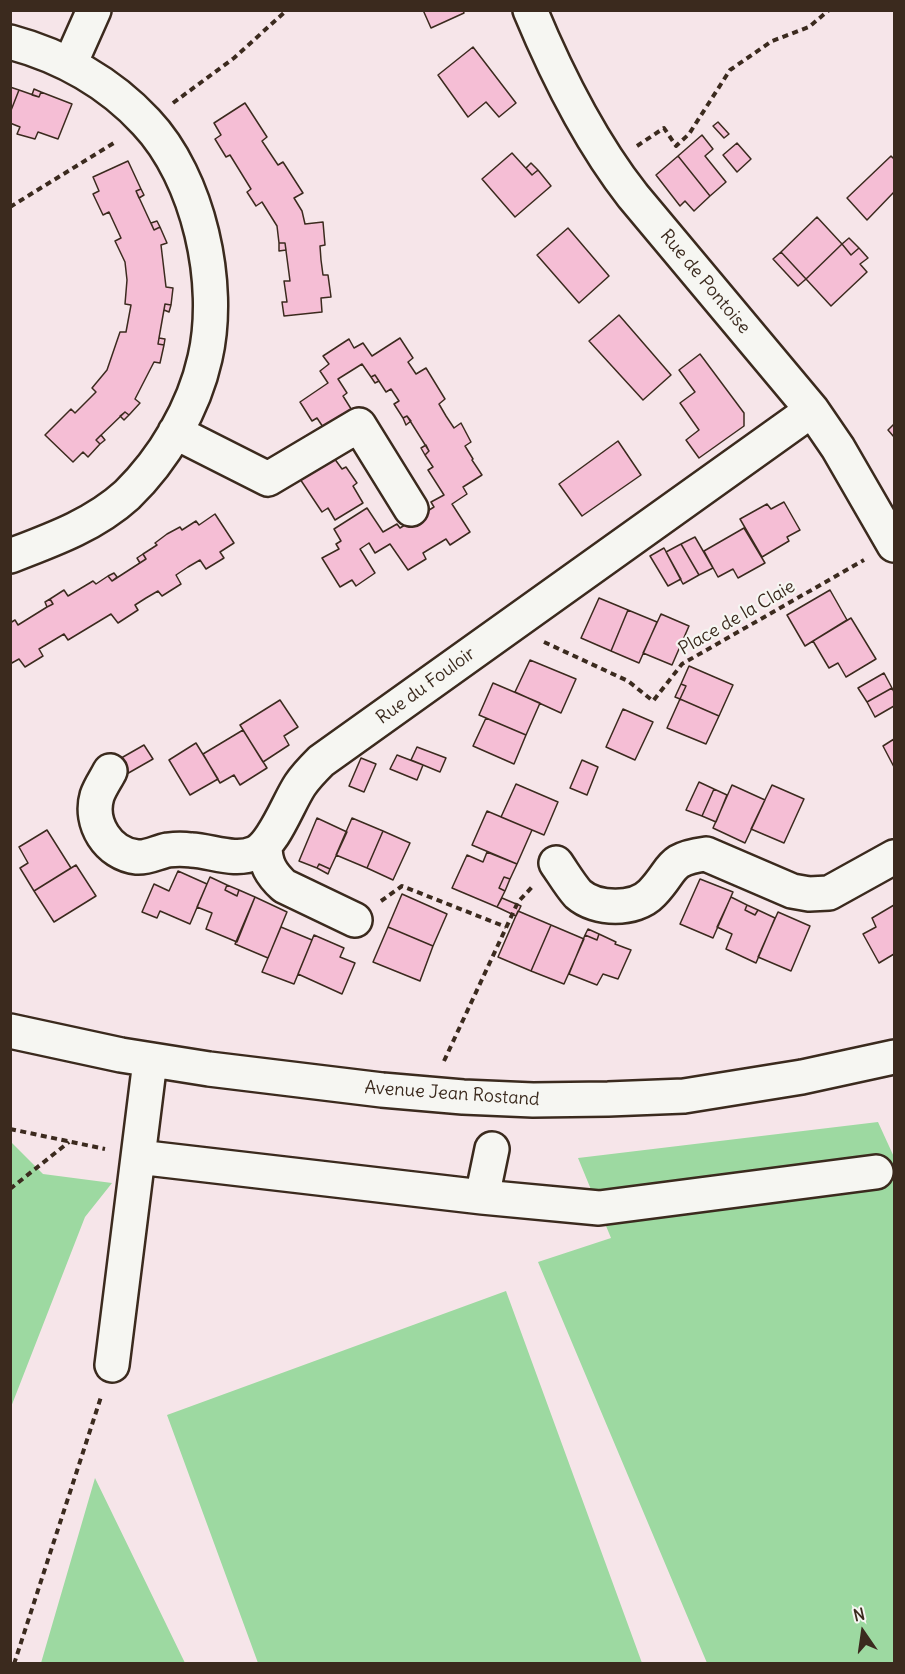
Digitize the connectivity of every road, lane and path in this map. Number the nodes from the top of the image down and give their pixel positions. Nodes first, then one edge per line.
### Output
1 (94, 10) edge
2 (288, 10) edge
3 (530, 10) edge
4 (829, 10) edge
5 (10, 42) edge
6 (70, 64) junction
7 (147, 123) junction
8 (609, 164) junction
9 (10, 207) edge
10 (812, 410) junction
11 (175, 432) junction
12 (411, 509) dead end
13 (894, 544) edge
14 (10, 556) edge
15 (510, 626) junction
16 (110, 771) dead end
17 (265, 846) junction
18 (894, 857) edge
19 (556, 863) joint
20 (355, 920) joint
21 (506, 927) junction
22 (10, 1031) edge
23 (894, 1057) edge
24 (150, 1061) junction
25 (428, 1094) junction
26 (10, 1129) edge
27 (70, 1142) junction
28 (492, 1149) dead end
29 (138, 1156) junction
30 (876, 1172) dead end
31 (10, 1189) edge
32 (482, 1197) junction
33 (112, 1365) joint
34 (14, 1664) edge

1 - 6 street
2 - 7 path
3 - 8 street, Rue de Pontoise
4 - 8 path
5 - 6 street
6 - 7 street
7 - 9 path
7 - 11 street
8 - 10 street, Rue de Pontoise
10 - 13 street, Rue de Pontoise
10 - 15 street, Rue du Fouloir
11 - 12 street
11 - 14 street
13 - 15 path, Place de la Claie
15 - 17 street, Rue du Fouloir
16 - 17 street
17 - 20 street
18 - 19 street
19 - 21 path
20 - 21 path
21 - 25 path
22 - 24 street, Avenue Jean Rostand
23 - 25 street, Avenue Jean Rostand
24 - 25 street, Avenue Jean Rostand
24 - 29 street
26 - 27 path
27 - 29 path
27 - 31 path
28 - 32 street
29 - 32 street
29 - 33 street
30 - 32 street
33 - 34 path

